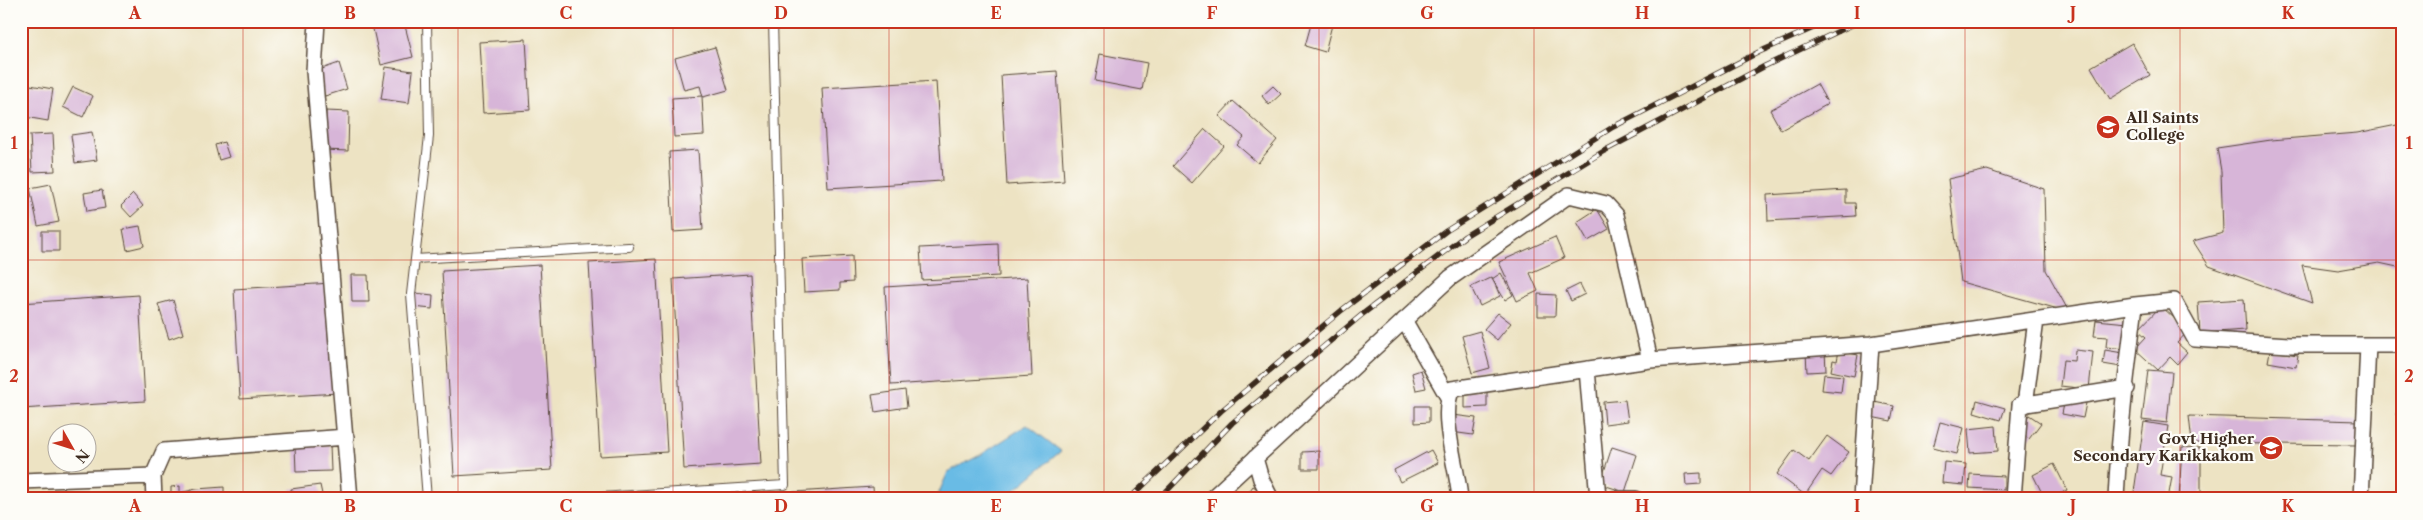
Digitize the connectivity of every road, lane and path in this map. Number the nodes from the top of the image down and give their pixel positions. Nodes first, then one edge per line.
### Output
1 (317, 21) edge
2 (427, 21) edge
3 (773, 21) edge
4 (629, 247) dead end
5 (415, 258) junction
6 (2135, 305) junction
7 (1404, 320) junction
8 (2036, 320) junction
9 (1871, 344) junction
10 (2368, 345) junction
11 (2402, 345) edge
12 (1650, 360) junction
13 (1588, 369) junction
14 (2126, 388) junction
15 (1448, 397) junction
16 (2025, 404) junction
17 (346, 437) junction
18 (1255, 458) junction
19 (154, 476) junction
20 (21, 481) edge
21 (154, 499) edge
22 (350, 499) edge
23 (427, 499) edge
24 (569, 499) edge
25 (1212, 499) edge
26 (1271, 499) edge
27 (1460, 499) edge
28 (1600, 499) edge
29 (1614, 499) edge
30 (1636, 499) edge
31 (1861, 499) edge
32 (2013, 499) edge
33 (2116, 499) edge
34 (2361, 499) edge

1 - 17 street
2 - 5 lane
3 - 24 lane
4 - 5 lane
5 - 23 lane
6 - 8 street
6 - 10 street
6 - 14 street
7 - 12 street
7 - 15 street
7 - 18 street
8 - 9 street
8 - 16 street
9 - 12 street
9 - 31 street
10 - 11 street
10 - 34 street
12 - 13 street
13 - 15 street
13 - 28 street
14 - 16 street
14 - 33 street
15 - 27 street
16 - 32 street
17 - 19 street
17 - 22 street
18 - 25 street
18 - 26 street
19 - 20 street
19 - 21 street
29 - 30 street

